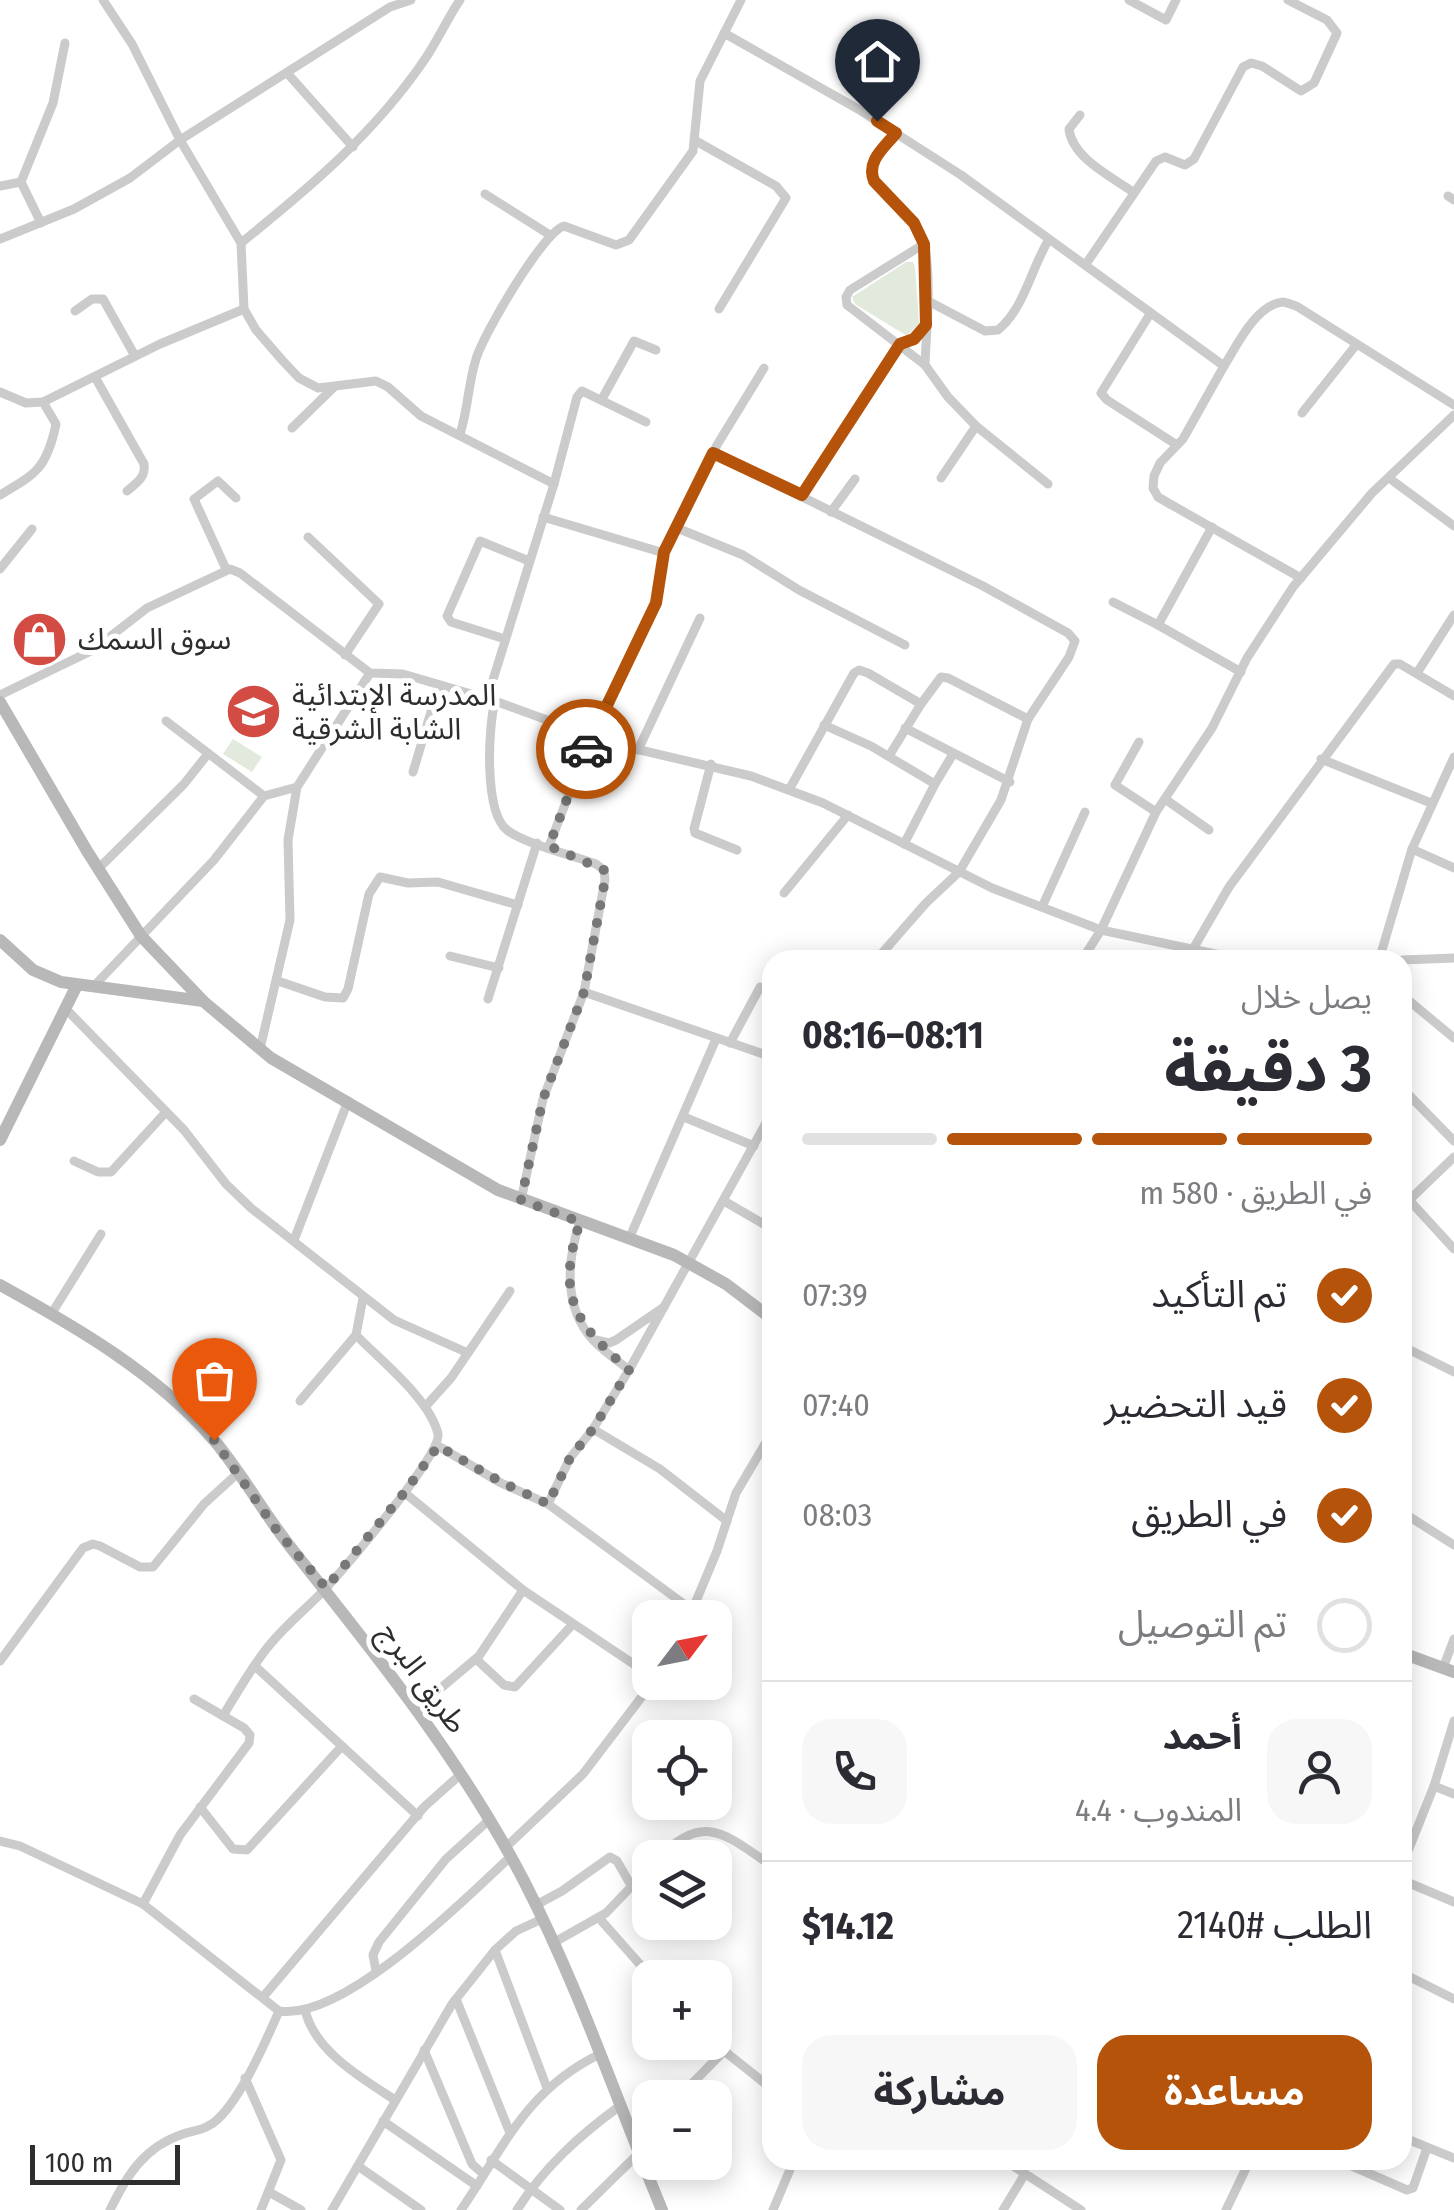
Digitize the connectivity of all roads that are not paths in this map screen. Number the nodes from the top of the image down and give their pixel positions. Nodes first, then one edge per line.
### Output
1 (103, 0) edge
2 (411, 0) edge
3 (460, 0) edge
4 (741, 0) edge
5 (1128, 0) edge
6 (1176, 0) edge
7 (1288, 0) edge
8 (393, 2) edge
9 (724, 33) junction
10 (65, 43) dead end
11 (288, 74) junction
12 (1080, 115) dead end
13 (896, 133) junction
14 (180, 140) junction
15 (696, 141) junction
16 (353, 147) junction
17 (21, 182) junction
18 (0, 186) edge
19 (1133, 192) junction
20 (485, 194) dead end
21 (42, 223) junction
22 (550, 235) junction
23 (0, 238) edge
24 (1048, 241) junction
25 (241, 243) junction
26 (924, 244) junction
27 (1086, 264) junction
28 (928, 301) junction
29 (244, 309) junction
30 (719, 309) dead end
31 (75, 311) dead end
32 (1150, 314) junction
33 (926, 325) junction
34 (900, 344) junction
35 (1356, 345) junction
36 (656, 350) dead end
37 (134, 356) junction
38 (925, 365) junction
39 (1224, 366) junction
40 (764, 368) dead end
41 (95, 377) junction
42 (334, 387) junction
43 (0, 392) edge
44 (602, 399) junction
45 (44, 402) junction
46 (1454, 405) edge
47 (1302, 413) dead end
48 (1454, 415) edge
49 (646, 422) dead end
50 (976, 426) junction
51 (292, 428) dead end
52 (460, 434) junction
53 (1177, 445) junction
54 (713, 453) junction
55 (940, 478) dead end
56 (1388, 478) junction
57 (855, 479) dead end
58 (554, 484) junction
59 (1048, 484) dead end
60 (128, 491) dead end
61 (0, 495) edge
62 (802, 495) junction
63 (236, 498) dead end
64 (831, 512) junction
65 (544, 517) junction
66 (1212, 526) junction
67 (1454, 526) edge
68 (677, 528) junction
69 (32, 529) dead end
70 (308, 537) dead end
71 (664, 552) junction
72 (529, 561) junction
73 (0, 569) edge
74 (226, 570) junction
75 (1301, 578) junction
76 (1113, 602) dead end
77 (1454, 615) edge
78 (700, 618) dead end
79 (1158, 625) junction
80 (505, 639) junction
81 (905, 645) dead end
82 (345, 655) junction
83 (1240, 672) junction
84 (370, 673) junction
85 (1417, 673) junction
86 (439, 685) junction
87 (1454, 696) edge
88 (0, 698) edge
89 (490, 700) junction
90 (921, 704) junction
91 (1028, 719) junction
92 (166, 722) dead end
93 (824, 725) junction
94 (905, 728) junction
95 (590, 737) junction
96 (1139, 742) dead end
97 (638, 750) junction
98 (952, 754) junction
99 (208, 756) junction
100 (889, 756) junction
101 (1454, 757) edge
102 (1321, 759) junction
103 (711, 764) junction
104 (413, 772) dead end
105 (1010, 782) junction
106 (935, 784) junction
107 (298, 788) junction
108 (790, 788) junction
109 (264, 796) junction
110 (1164, 799) junction
111 (1431, 803) junction
112 (1086, 812) dead end
113 (1156, 812) junction
114 (848, 815) junction
115 (1209, 830) dead end
116 (537, 842) junction
117 (904, 844) junction
118 (549, 846) junction
119 (1412, 849) junction
120 (737, 850) dead end
121 (1454, 868) edge
122 (98, 869) junction
123 (959, 872) junction
124 (784, 893) dead end
125 (518, 905) junction
126 (1042, 907) junction
127 (1101, 930) junction
128 (142, 936) junction
129 (0, 940) edge
130 (1193, 949) junction
131 (885, 950) edge
132 (1088, 950) edge
133 (1198, 950) edge
134 (1382, 950) edge
135 (450, 956) dead end
136 (1454, 958) edge
137 (1412, 960) edge
138 (499, 968) junction
139 (278, 981) junction
140 (77, 985) junction
141 (93, 986) junction
142 (760, 987) dead end
143 (584, 992) junction
144 (488, 1000) dead end
145 (202, 1001) junction
146 (1412, 1002) edge
147 (65, 1008) junction
148 (1454, 1038) edge
149 (716, 1039) junction
150 (730, 1043) junction
151 (260, 1049) junction
152 (762, 1054) edge
153 (1412, 1098) edge
154 (348, 1101) junction
155 (166, 1112) junction
156 (684, 1117) junction
157 (762, 1131) edge
158 (0, 1140) edge
159 (1454, 1142) edge
160 (754, 1146) junction
161 (1454, 1157) edge
162 (74, 1161) dead end
163 (1412, 1198) edge
164 (521, 1200) junction
165 (724, 1201) junction
166 (1412, 1210) edge
167 (580, 1222) junction
168 (762, 1223) edge
169 (101, 1234) dead end
170 (629, 1239) junction
171 (294, 1240) junction
172 (1454, 1249) edge
173 (690, 1264) junction
174 (0, 1285) edge
175 (510, 1291) dead end
176 (363, 1298) junction
177 (666, 1305) junction
178 (762, 1311) edge
179 (52, 1314) junction
180 (356, 1335) junction
181 (593, 1340) junction
182 (1412, 1351) edge
183 (468, 1353) junction
184 (629, 1370) junction
185 (1454, 1372) edge
186 (300, 1401) dead end
187 (425, 1407) junction
188 (593, 1429) junction
189 (438, 1446) junction
190 (762, 1448) edge
191 (238, 1473) junction
192 (404, 1493) junction
193 (548, 1504) junction
194 (1412, 1518) edge
195 (727, 1521) junction
196 (1454, 1544) edge
197 (326, 1588) junction
198 (523, 1590) junction
199 (673, 1600) edge
200 (696, 1600) edge
201 (572, 1624) junction
202 (1454, 1639) edge
203 (1412, 1657) edge
204 (476, 1660) junction
205 (0, 1661) edge
206 (632, 1662) edge
207 (255, 1666) junction
208 (1448, 1670) edge
209 (194, 1698) dead end
210 (639, 1700) edge
211 (416, 1709) junction
212 (223, 1716) junction
213 (1454, 1721) edge
214 (342, 1746) junction
215 (461, 1774) junction
216 (1434, 1786) junction
217 (1454, 1794) edge
218 (200, 1807) junction
219 (418, 1816) junction
220 (489, 1820) junction
221 (675, 1840) edge
222 (0, 1841) edge
223 (1412, 1841) edge
224 (508, 1852) junction
225 (762, 1859) edge
226 (1412, 1884) edge
227 (632, 1886) joint
228 (1454, 1902) edge
229 (142, 1904) junction
230 (539, 1912) junction
231 (599, 1918) junction
232 (553, 1944) junction
233 (494, 1950) junction
234 (636, 1960) edge
235 (376, 1970) junction
236 (1412, 1979) edge
237 (263, 1998) junction
238 (456, 1999) junction
239 (1454, 1999) edge
240 (305, 2010) junction
241 (279, 2011) junction
242 (424, 2050) junction
243 (600, 2054) junction
244 (732, 2059) edge
245 (715, 2060) edge
246 (244, 2078) junction
247 (696, 2080) edge
248 (762, 2081) edge
249 (547, 2088) junction
250 (395, 2100) junction
251 (621, 2105) junction
252 (383, 2121) junction
253 (630, 2126) joint
254 (632, 2131) edge
255 (510, 2132) junction
256 (1412, 2141) edge
257 (1427, 2148) junction
258 (632, 2154) edge
259 (1454, 2158) edge
260 (490, 2160) junction
261 (358, 2166) junction
262 (790, 2170) edge
263 (1019, 2170) edge
264 (1245, 2170) edge
265 (1362, 2170) edge
266 (482, 2172) junction
267 (1025, 2174) junction
268 (651, 2180) edge
269 (478, 2186) junction
270 (530, 2189) junction
271 (269, 2192) junction
272 (406, 2199) junction
273 (110, 2210) edge
274 (261, 2210) edge
275 (301, 2210) edge
276 (332, 2210) edge
277 (399, 2210) edge
278 (421, 2210) edge
279 (460, 2210) edge
280 (517, 2210) edge
281 (560, 2210) edge
282 (581, 2210) edge
283 (662, 2210) edge
284 (772, 2210) edge
285 (1003, 2210) edge
286 (1081, 2210) edge
287 (1226, 2210) edge

1 - 14 street
2 - 8 street
3 - 16 street
4 - 9 street
5 - 6 street
7 - 19 street
8 - 11 street
9 - 13 street
9 - 15 street
10 - 17 street
11 - 14 street
11 - 16 street
12 - 19 street
13 - 24 street
13 - 26 street
14 - 21 street
14 - 25 street
15 - 22 street
15 - 30 street
16 - 25 street
17 - 18 street
17 - 21 street
19 - 27 street
20 - 22 street
21 - 23 street
22 - 52 street
24 - 27 street
24 - 28 street
25 - 29 street
26 - 28 street
26 - 34 street
27 - 32 street
28 - 33 street
29 - 37 street
29 - 42 street
31 - 37 street
32 - 39 street
32 - 53 street
33 - 34 street
33 - 38 street
34 - 38 street
34 - 62 street
35 - 39 street
35 - 46 street
35 - 47 street
36 - 44 street
37 - 41 street
38 - 50 street
39 - 53 street
40 - 54 street
41 - 45 street
41 - 60 street
42 - 51 street
42 - 52 street
43 - 45 street
44 - 49 street
44 - 58 street
45 - 61 street
48 - 56 street
50 - 55 street
50 - 59 street
52 - 58 street
53 - 66 street
54 - 62 street
54 - 68 street
56 - 67 street
56 - 75 street
57 - 64 street
58 - 65 street
62 - 64 street
63 - 74 street
64 - 91 street
65 - 71 street
65 - 72 street
66 - 75 street
66 - 79 street
68 - 71 street
68 - 81 street
69 - 73 street
70 - 82 street
71 - 95 street
72 - 80 street
72 - 80 street
74 - 82 street
74 - 88 street
75 - 83 street
76 - 79 street
77 - 85 street
78 - 97 street
79 - 83 street
80 - 89 street
82 - 84 street
83 - 110 street
84 - 86 street
84 - 107 street
85 - 87 street
85 - 102 street
86 - 89 street
86 - 104 street
88 - 122 street
89 - 95 street
89 - 116 street
90 - 91 street
90 - 93 street
90 - 94 street
91 - 105 street
92 - 99 street
93 - 100 street
93 - 108 street
94 - 98 street
94 - 100 street
95 - 97 street
95 - 118 street
96 - 113 street
97 - 103 street
98 - 105 street
98 - 106 street
99 - 109 street
99 - 122 street
100 - 106 street
101 - 111 street
102 - 111 street
102 - 130 street
103 - 108 street
103 - 120 street
105 - 123 street
106 - 117 street
107 - 109 street
107 - 139 street
108 - 114 street
109 - 128 street
110 - 113 street
110 - 115 street
111 - 119 street
112 - 126 street
113 - 127 street
114 - 117 street
114 - 124 street
116 - 118 street
116 - 125 street
117 - 123 street
118 - 143 street
119 - 121 street
119 - 134 street
122 - 128 street
123 - 126 street
123 - 131 street
125 - 138 street
125 - 139 street
126 - 127 street
127 - 130 street
127 - 132 street
128 - 141 street
128 - 145 street
129 - 140 street
130 - 133 street
135 - 138 street
136 - 137 street
138 - 144 street
139 - 151 street
140 - 141 street
140 - 147 street
141 - 145 street
142 - 150 street
143 - 149 street
143 - 164 street
145 - 151 street
146 - 148 street
147 - 155 street
147 - 158 street
149 - 150 street
149 - 156 street
150 - 152 street
151 - 154 street
153 - 159 street
154 - 164 street
154 - 171 street
155 - 162 street
155 - 171 street
156 - 160 street
156 - 170 street
157 - 160 street
160 - 165 street
161 - 163 street
164 - 167 street
165 - 168 street
165 - 173 street
166 - 172 street
167 - 170 street
167 - 181 street
169 - 179 street
170 - 173 street
171 - 176 street
173 - 177 street
173 - 178 street
174 - 179 street, طريق البرج
175 - 183 street
176 - 180 street
176 - 183 street
177 - 181 street
177 - 184 street
179 - 191 street, طريق البرج
180 - 186 street
180 - 187 street
181 - 184 street
182 - 185 street
183 - 187 street
184 - 188 street
187 - 189 street
188 - 193 street
188 - 195 street
189 - 192 street
189 - 193 street
190 - 195 street
191 - 197 street, طريق البرج
191 - 205 street
192 - 197 street
192 - 198 street
193 - 199 street
194 - 196 street
195 - 200 street
197 - 207 street
197 - 211 street, طريق البرج
198 - 201 street
198 - 204 street
201 - 204 street
201 - 206 street
202 - 208 street
203 - 208 street
204 - 211 street
207 - 212 street
207 - 214 street
209 - 212 street
210 - 224 street
211 - 215 street, طريق البرج
212 - 218 street
213 - 216 street
214 - 218 street
214 - 219 street
215 - 219 street
215 - 220 street, طريق البرج
216 - 217 street
216 - 223 street
218 - 229 street
219 - 237 street
220 - 224 street, طريق البرج
220 - 235 street
221 - 225 street
222 - 229 street
224 - 230 street, طريق البرج
224 - 235 street
226 - 228 street
227 - 230 street
227 - 231 street
229 - 237 street
230 - 232 street, طريق البرج
230 - 233 street
231 - 232 street
231 - 234 street
232 - 243 street, طريق البرج
233 - 238 street
233 - 249 street
235 - 240 street
236 - 239 street
237 - 241 street
238 - 242 street
238 - 255 street
240 - 241 street
240 - 250 street
241 - 246 street
242 - 250 street
242 - 266 street
243 - 249 street
243 - 251 street, طريق البرج
244 - 248 street
245 - 247 street
246 - 271 street
246 - 273 street
249 - 255 street
250 - 252 street
251 - 253 street, طريق البرج
251 - 270 street
252 - 261 street
252 - 269 street
253 - 254 street, طريق البرج
255 - 260 street
256 - 257 street
257 - 259 street
257 - 265 street
258 - 282 street
260 - 266 street
260 - 270 street
261 - 272 street
261 - 276 street
262 - 284 street
263 - 267 street
264 - 287 street
266 - 269 street
267 - 285 street
267 - 286 street
268 - 283 street, طريق البرج
269 - 279 street
270 - 280 street
270 - 281 street
271 - 274 street
271 - 275 street
272 - 277 street
272 - 278 street

